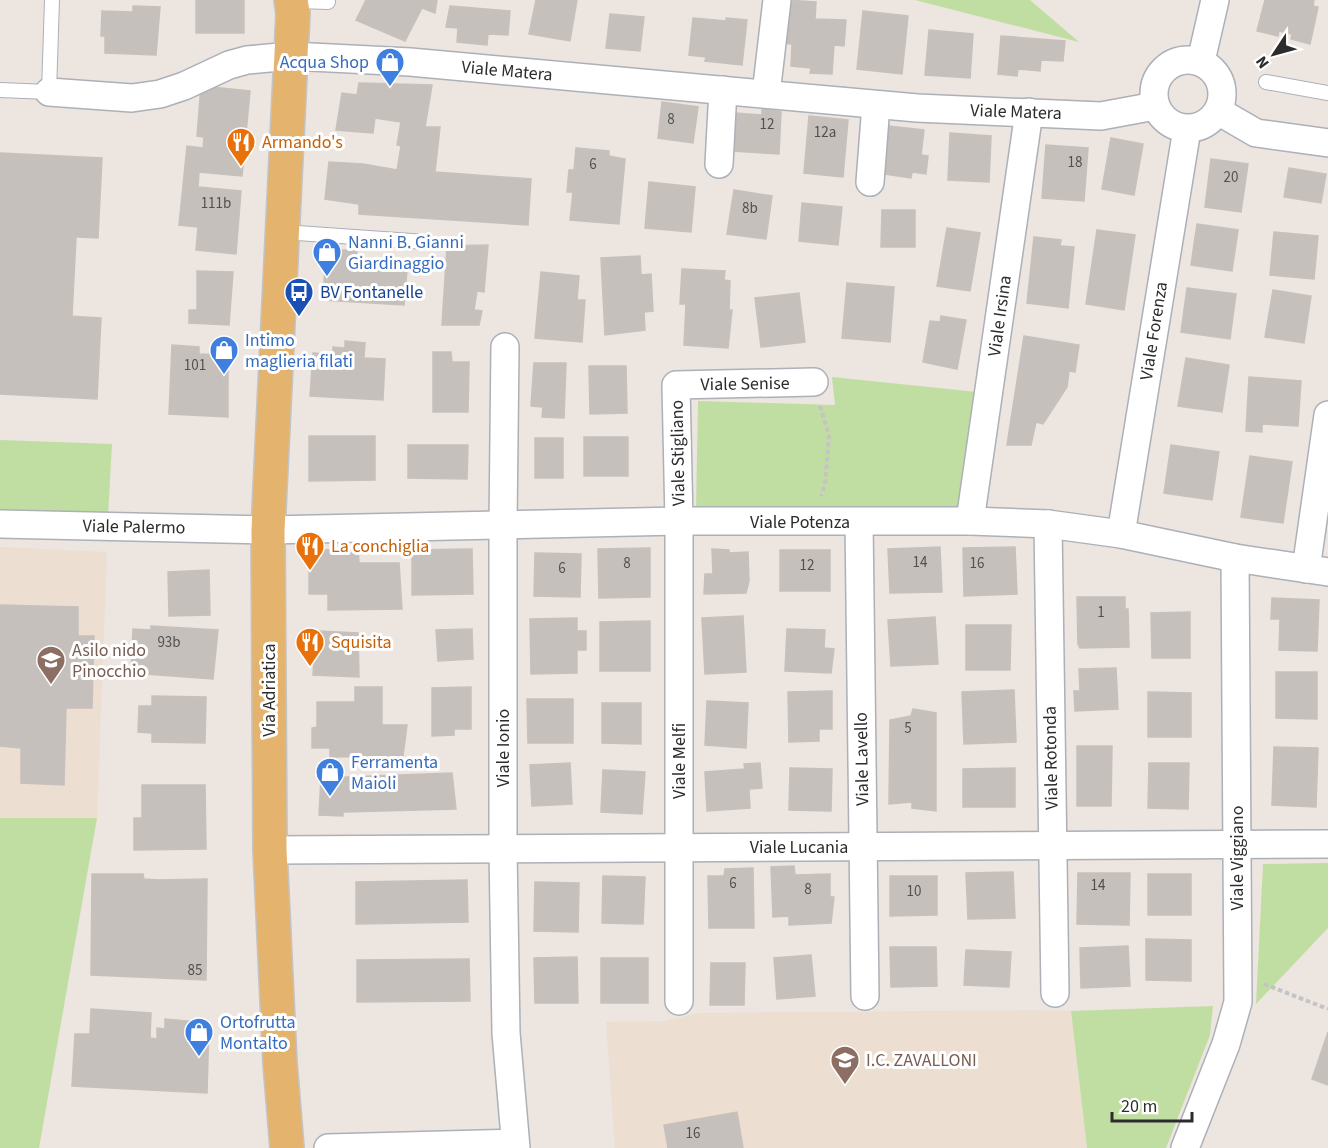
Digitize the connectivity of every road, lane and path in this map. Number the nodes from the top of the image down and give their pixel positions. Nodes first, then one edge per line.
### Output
1 (52, 0) edge
2 (777, 0) edge
3 (1215, 0) edge
4 (302, 3) edge
5 (291, 56) junction
6 (1201, 62) junction
7 (1266, 82) dead end
8 (0, 90) edge
9 (723, 90) junction
10 (49, 92) junction
11 (1328, 93) edge
12 (766, 94) junction
13 (876, 105) junction
14 (1155, 106) junction
15 (1218, 111) junction
16 (1029, 112) junction
17 (1187, 129) junction
18 (1328, 143) edge
19 (719, 164) dead end
20 (870, 182) dead end
21 (283, 232) junction
22 (426, 243) dead end
23 (505, 347) dead end
24 (814, 382) joint
25 (676, 386) joint
26 (1328, 415) edge
27 (679, 521) junction
28 (970, 521) junction
29 (811, 522) junction
30 (859, 522) junction
31 (0, 524) edge
32 (502, 524) junction
33 (1048, 524) junction
34 (268, 530) junction
35 (1121, 534) junction
36 (1235, 558) junction
37 (1317, 571) edge
38 (1328, 844) edge
39 (1238, 845) junction
40 (1053, 846) junction
41 (863, 847) junction
42 (679, 848) junction
43 (503, 849) junction
44 (270, 850) junction
45 (1238, 973) junction
46 (1055, 993) dead end
47 (865, 996) dead end
48 (679, 1001) dead end
49 (1328, 1009) edge
50 (515, 1145) edge
51 (287, 1148) edge
52 (328, 1148) edge
53 (1185, 1148) edge

1 - 10 lane
2 - 12 street
3 - 6 street
4 - 5 main road, Via Adriatica
5 - 9 street, Viale Matera
5 - 10 street, Viale Matera
5 - 21 main road, Via Adriatica
6 - 14 street
6 - 15 street
7 - 11 lane
8 - 10 lane
9 - 12 street, Viale Matera
9 - 19 street
12 - 13 street, Viale Matera
13 - 16 street, Viale Matera
13 - 20 street
14 - 16 street, Viale Matera
14 - 17 street
15 - 17 street
15 - 18 street
16 - 28 street, Viale Irsina
17 - 35 street, Viale Forenza
21 - 22 lane
21 - 34 main road, Via Adriatica
23 - 32 street, Viale Ionio
24 - 25 street, Viale Senise
24 - 29 path
25 - 27 street, Viale Stigliano
26 - 37 street
27 - 29 street, Viale Potenza
27 - 32 street, Viale Potenza
27 - 42 street, Viale Melfi
28 - 30 street, Viale Potenza
28 - 33 street, Viale Potenza
29 - 30 street, Viale Potenza
30 - 41 street, Viale Lavello
31 - 34 street, Viale Palermo
32 - 34 street, Viale Potenza
32 - 43 street, Viale Ionio
33 - 35 street, Viale Potenza
33 - 40 street, Viale Rotonda
34 - 44 main road, Via Adriatica
35 - 36 street, Viale Potenza
36 - 37 street, Viale Potenza
36 - 39 street, Viale Viggiano
38 - 39 street, Viale Lucania
39 - 40 street, Viale Lucania
39 - 45 street, Viale Viggiano
40 - 41 street, Viale Lucania
40 - 46 street, Viale Rotonda
41 - 42 street, Viale Lucania
41 - 47 street, Viale Lavello
42 - 43 street, Viale Lucania
42 - 48 street, Viale Melfi
43 - 44 street, Viale Lucania
43 - 50 street, Viale Ionio
44 - 51 main road, Via Adriatica
45 - 49 path
45 - 53 street, Viale Viggiano
50 - 52 street

